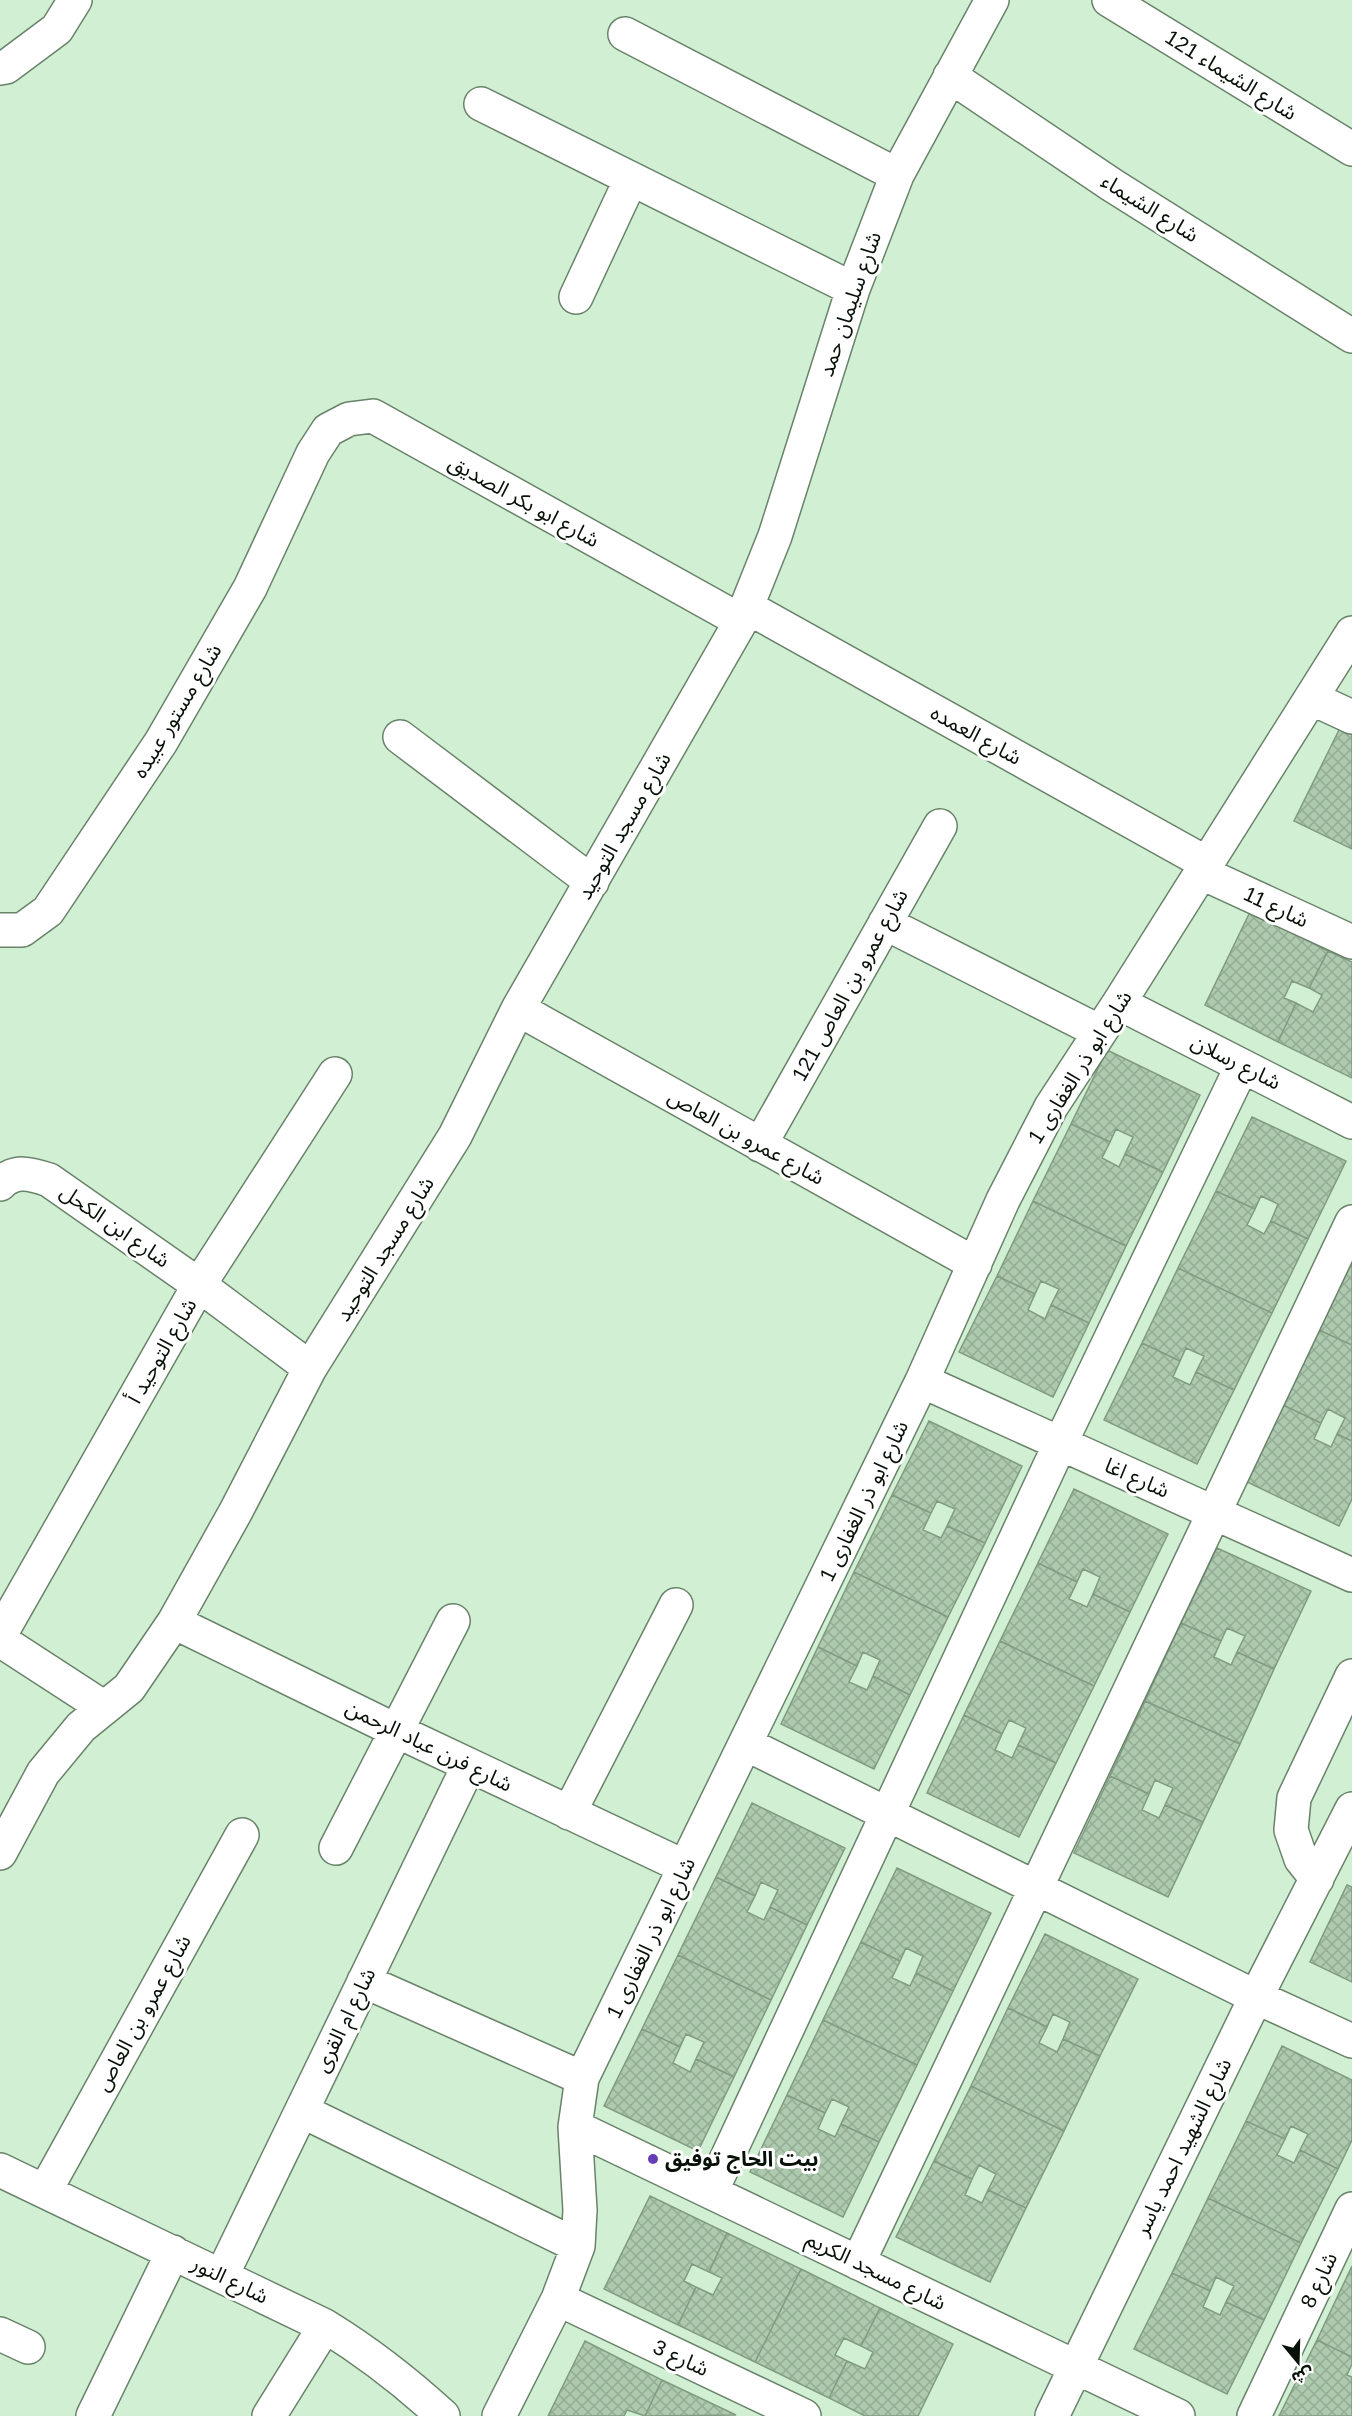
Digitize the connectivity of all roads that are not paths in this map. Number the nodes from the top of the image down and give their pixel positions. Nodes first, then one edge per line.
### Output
1 (75, 0) edge
2 (992, 0) edge
3 (1109, 0) edge
4 (625, 34) dead end
5 (0, 68) edge
6 (950, 76) junction
7 (481, 104) dead end
8 (1352, 149) edge
9 (897, 175) junction
10 (631, 179) junction
11 (853, 289) junction
12 (576, 297) dead end
13 (1352, 336) edge
14 (313, 453) joint
15 (744, 614) junction
16 (1352, 633) edge
17 (1311, 698) junction
18 (1352, 717) edge
19 (400, 737) dead end
20 (940, 826) dead end
21 (1203, 867) junction
22 (592, 882) junction
23 (885, 923) junction
24 (0, 930) edge
25 (1352, 942) edge
26 (1119, 1004) junction
27 (518, 1009) junction
28 (1100, 1032) junction
29 (1242, 1066) junction
30 (335, 1074) dead end
31 (1352, 1122) edge
32 (760, 1145) junction
33 (0, 1184) edge
34 (1352, 1222) edge
35 (975, 1264) junction
36 (199, 1285) junction
37 (310, 1368) junction
38 (922, 1381) junction
39 (1060, 1444) junction
40 (1215, 1514) junction
41 (1352, 1575) edge
42 (676, 1605) dead end
43 (453, 1621) dead end
44 (174, 1622) junction
45 (0, 1637) edge
46 (1352, 1676) edge
47 (103, 1707) junction
48 (397, 1731) junction
49 (746, 1744) junction
50 (469, 1765) junction
51 (1352, 1809) edge
52 (570, 1813) junction
53 (887, 1814) junction
54 (242, 1835) dead end
55 (336, 1848) dead end
56 (0, 1853) edge
57 (685, 1867) junction
58 (1317, 1879) junction
59 (1036, 1888) junction
60 (364, 1981) junction
61 (1256, 1997) junction
62 (1352, 2041) edge
63 (582, 2078) junction
64 (302, 2111) junction
65 (575, 2127) junction
66 (1, 2173) edge
67 (45, 2191) junction
68 (711, 2192) junction
69 (1352, 2209) edge
70 (578, 2246) junction
71 (173, 2252) junction
72 (858, 2263) junction
73 (222, 2275) junction
74 (558, 2299) junction
75 (325, 2326) junction
76 (1076, 2367) junction
77 (93, 2416) edge
78 (269, 2416) edge
79 (443, 2416) edge
80 (499, 2416) edge
81 (804, 2416) edge
82 (1052, 2416) edge
83 (1178, 2416) edge
84 (1254, 2416) edge

1 - 5 street
2 - 6 street, شارع سليمان حمد
3 - 8 street, شارع الشيماء 121
4 - 9 street
6 - 9 street, شارع سليمان حمد
6 - 13 street, شارع الشيماء
7 - 10 street
9 - 11 street, شارع سليمان حمد
10 - 11 street
10 - 12 street
11 - 15 street, شارع سليمان حمد
14 - 15 street, شارع ابو بكر الصديق
14 - 24 street, شارع مستور عبيده
15 - 21 street, شارع العمده
15 - 22 street, شارع مسجد التوحيد
16 - 17 street, شارع ابو ذر الغفارى 1
17 - 18 street
17 - 21 street, شارع ابو ذر الغفارى 1
19 - 22 street
20 - 23 street, شارع عمرو بن العاص 121
21 - 25 street, شارع 11
21 - 26 street, شارع ابو ذر الغفارى 1
22 - 27 street, شارع مسجد التوحيد
23 - 28 street
23 - 32 street, شارع عمرو بن العاص 121
26 - 28 street, شارع ابو ذر الغفارى 1
26 - 29 street, شارع رسلان
27 - 32 street, شارع عمرو بن العاص
27 - 37 street, شارع مسجد التوحيد
28 - 35 street, شارع ابو ذر الغفارى 1
29 - 31 street, شارع رسلان
29 - 39 street
30 - 36 street, شارع التوحيد أ
32 - 35 street, شارع عمرو بن العاص
33 - 36 street, شارع ابن الكحل
34 - 40 street
35 - 38 street, شارع ابو ذر الغفارى 1
36 - 37 street, شارع ابن الكحل
36 - 45 street, شارع التوحيد أ
37 - 44 street, شارع مسجد التوحيد
38 - 39 street, شارع اغا
38 - 49 street, شارع ابو ذر الغفارى 1
39 - 40 street, شارع اغا
39 - 53 street
40 - 41 street, شارع اغا
40 - 59 street
42 - 52 street
43 - 48 street
44 - 47 street, شارع مسجد التوحيد
44 - 48 street, شارع فرن عباد الرحمن
45 - 47 street
46 - 58 street
47 - 56 street, شارع مسجد التوحيد
48 - 50 street, شارع فرن عباد الرحمن
48 - 55 street
49 - 53 street
49 - 57 street, شارع ابو ذر الغفارى 1
50 - 52 street, شارع فرن عباد الرحمن
50 - 60 street, شارع ام القرى
51 - 58 street, شارع الشهيد احمد ياسر
52 - 57 street, شارع فرن عباد الرحمن
53 - 59 street
53 - 68 street
54 - 67 street, شارع عمرو بن العاص
57 - 63 street, شارع ابو ذر الغفارى 1
58 - 61 street, شارع الشهيد احمد ياسر
59 - 61 street
59 - 72 street
60 - 63 street
60 - 64 street, شارع ام القرى
61 - 62 street
61 - 76 street, شارع الشهيد احمد ياسر
63 - 65 street, شارع ابو ذر الغفارى 1
64 - 70 street
64 - 73 street, شارع ام القرى
65 - 68 street, شارع مسجد الكريم
65 - 70 street, شارع ابو ذر الغفارى 1
66 - 67 street, شارع النور
67 - 71 street, شارع النور
68 - 72 street, شارع مسجد الكريم
69 - 84 street, شارع 8
70 - 74 street, شارع ابو ذر الغفارى 1
71 - 73 street, شارع النور
71 - 77 street
72 - 76 street, شارع مسجد الكريم
73 - 75 street, شارع النور
74 - 80 street, شارع ابو ذر الغفارى 1
74 - 81 street, شارع 3
75 - 78 street
75 - 79 street, شارع النور
76 - 82 street, شارع الشهيد احمد ياسر
76 - 83 street, شارع مسجد الكريم

